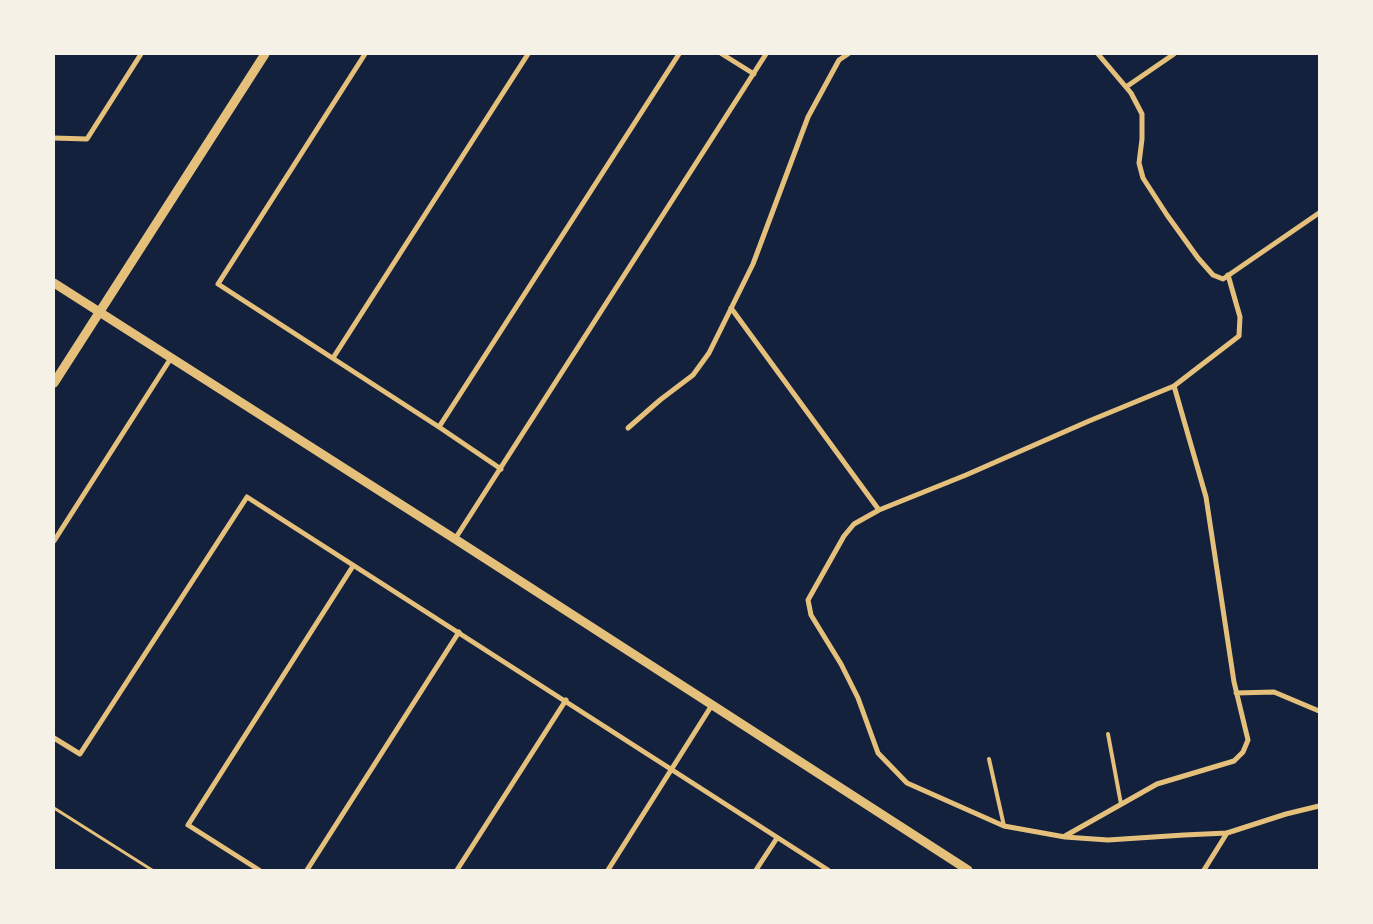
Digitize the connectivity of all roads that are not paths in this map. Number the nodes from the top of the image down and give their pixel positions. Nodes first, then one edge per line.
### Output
1 (141, 54) edge
2 (265, 54) edge
3 (365, 54) edge
4 (528, 54) edge
5 (679, 54) edge
6 (722, 54) edge
7 (766, 54) edge
8 (848, 54) edge
9 (1098, 54) edge
10 (1174, 54) edge
11 (754, 74) junction
12 (1126, 87) junction
13 (54, 138) edge
14 (1319, 213) edge
15 (1228, 275) junction
16 (54, 283) edge
17 (731, 308) junction
18 (99, 312) junction
19 (171, 358) junction
20 (333, 358) junction
21 (54, 383) edge
22 (1174, 386) junction
23 (440, 427) junction
24 (628, 428) dead end
25 (501, 469) junction
26 (879, 510) junction
27 (455, 540) junction
28 (54, 542) edge
29 (353, 566) junction
30 (458, 632) junction
31 (1236, 692) junction
32 (566, 700) junction
33 (712, 705) junction
34 (1319, 711) edge
35 (1108, 734) dead end
36 (54, 738) edge
37 (989, 758) dead end
38 (672, 770) junction
39 (1121, 804) junction
40 (1319, 806) edge
41 (1004, 826) junction
42 (1227, 833) junction
43 (1065, 837) junction
44 (777, 838) junction
45 (259, 870) edge
46 (307, 870) edge
47 (457, 870) edge
48 (608, 870) edge
49 (756, 870) edge
50 (828, 870) edge
51 (968, 870) edge
52 (1204, 870) edge

1 - 13 street
2 - 18 street
3 - 20 street
4 - 20 street
5 - 23 street
6 - 11 street
7 - 11 street
8 - 17 street
9 - 12 street
10 - 12 street
11 - 25 street
12 - 15 street
14 - 15 street
15 - 22 street
16 - 18 street
17 - 24 street
17 - 26 street
18 - 19 street
18 - 21 street
19 - 27 street
19 - 28 street
20 - 23 street
22 - 26 street
22 - 31 street
23 - 25 street
25 - 27 street
26 - 41 street
27 - 33 street
29 - 30 street
29 - 36 street
29 - 45 street
30 - 32 street
30 - 46 street
31 - 34 street
31 - 39 street
32 - 38 street
32 - 47 street
33 - 38 street
33 - 51 street
35 - 39 lane
37 - 41 lane
38 - 44 street
38 - 48 street
39 - 43 street
40 - 42 street
41 - 43 street
42 - 43 street
42 - 52 street
44 - 49 street
44 - 50 street

